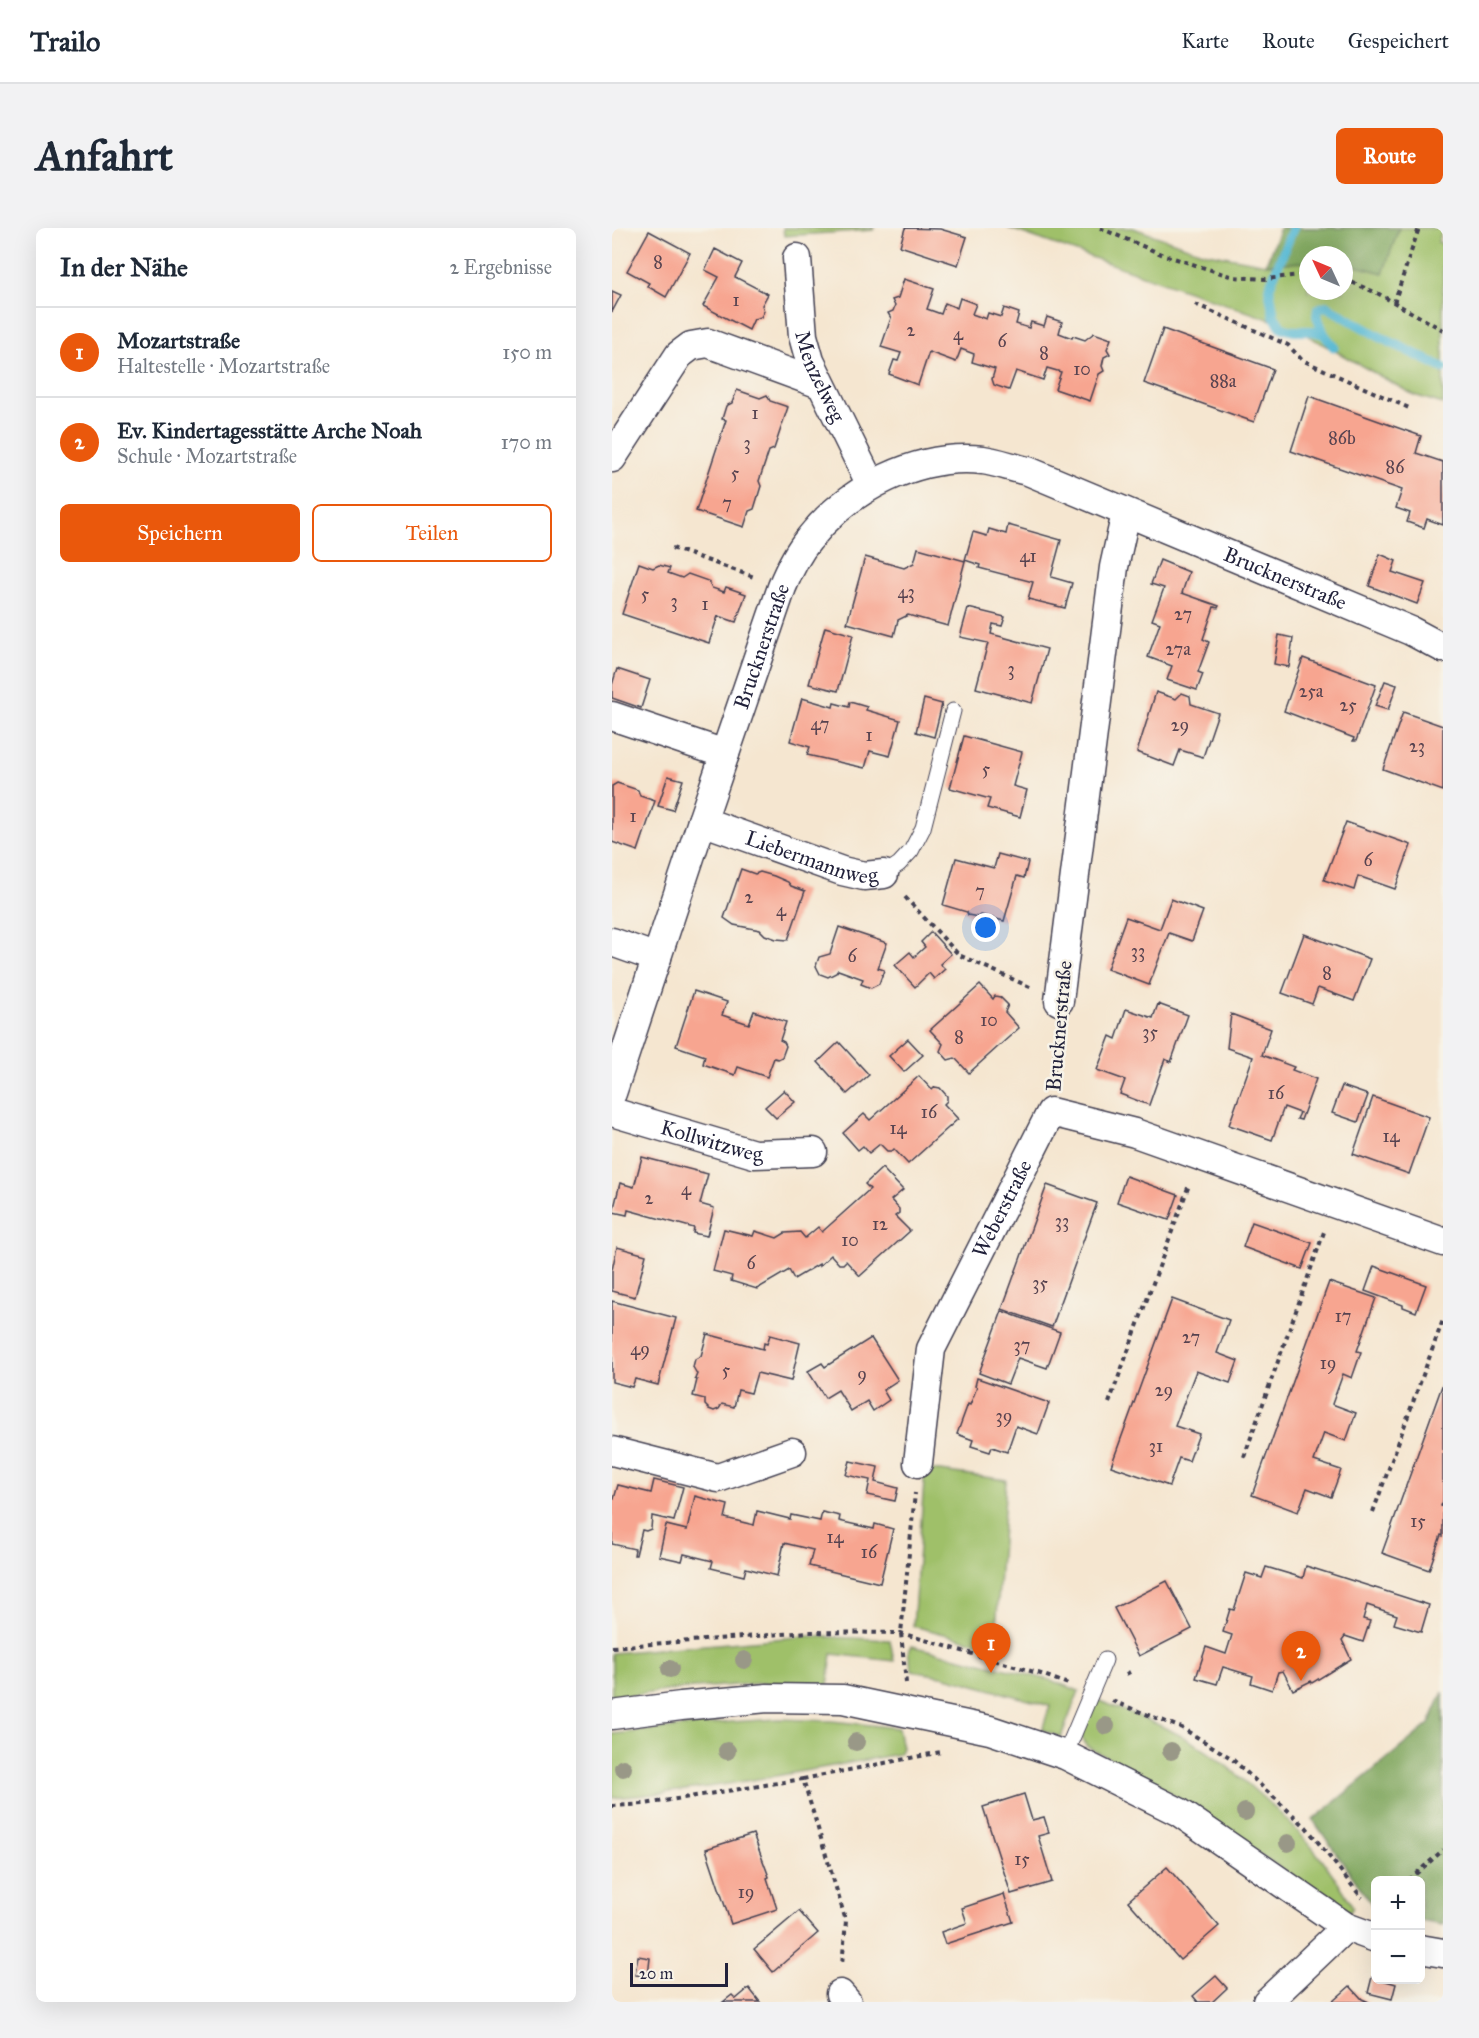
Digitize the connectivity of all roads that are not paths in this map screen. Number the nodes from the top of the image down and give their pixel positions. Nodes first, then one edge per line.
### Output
1 (797, 258) dead end
2 (820, 384) junction
3 (612, 458) edge
4 (871, 485) junction
5 (1126, 513) junction
6 (1443, 648) edge
7 (953, 711) dead end
8 (612, 716) edge
9 (725, 754) junction
10 (702, 821) junction
11 (884, 874) joint
12 (612, 942) edge
13 (657, 958) junction
14 (1059, 1000) road end
15 (612, 1093) edge
16 (612, 1112) edge
17 (813, 1152) dead end
18 (1443, 1242) edge
19 (612, 1451) edge
20 (792, 1452) dead end
21 (918, 1463) road end
22 (1104, 1660) dead end
23 (612, 1715) edge
24 (1065, 1755) junction
25 (1346, 1927) junction
26 (1371, 1936) edge
27 (1425, 1951) edge
28 (1443, 1953) edge
29 (1267, 2002) edge

1 - 2 street, Menzelweg
2 - 3 street
2 - 4 street, Menzelweg
4 - 5 street, Brucknerstraße
4 - 9 street, Brucknerstraße
5 - 6 street, Brucknerstraße
5 - 14 street, Brucknerstraße
7 - 11 lane
8 - 9 street
9 - 10 street, Brucknerstraße
10 - 11 street, Liebermannweg
10 - 13 street, Brucknerstraße
12 - 13 street
13 - 15 street, Brucknerstraße
16 - 17 street, Kollwitzweg
18 - 21 street, Weberstraße
19 - 20 street
22 - 24 lane
23 - 24 street
24 - 25 street
25 - 26 street
25 - 29 street
27 - 28 street

